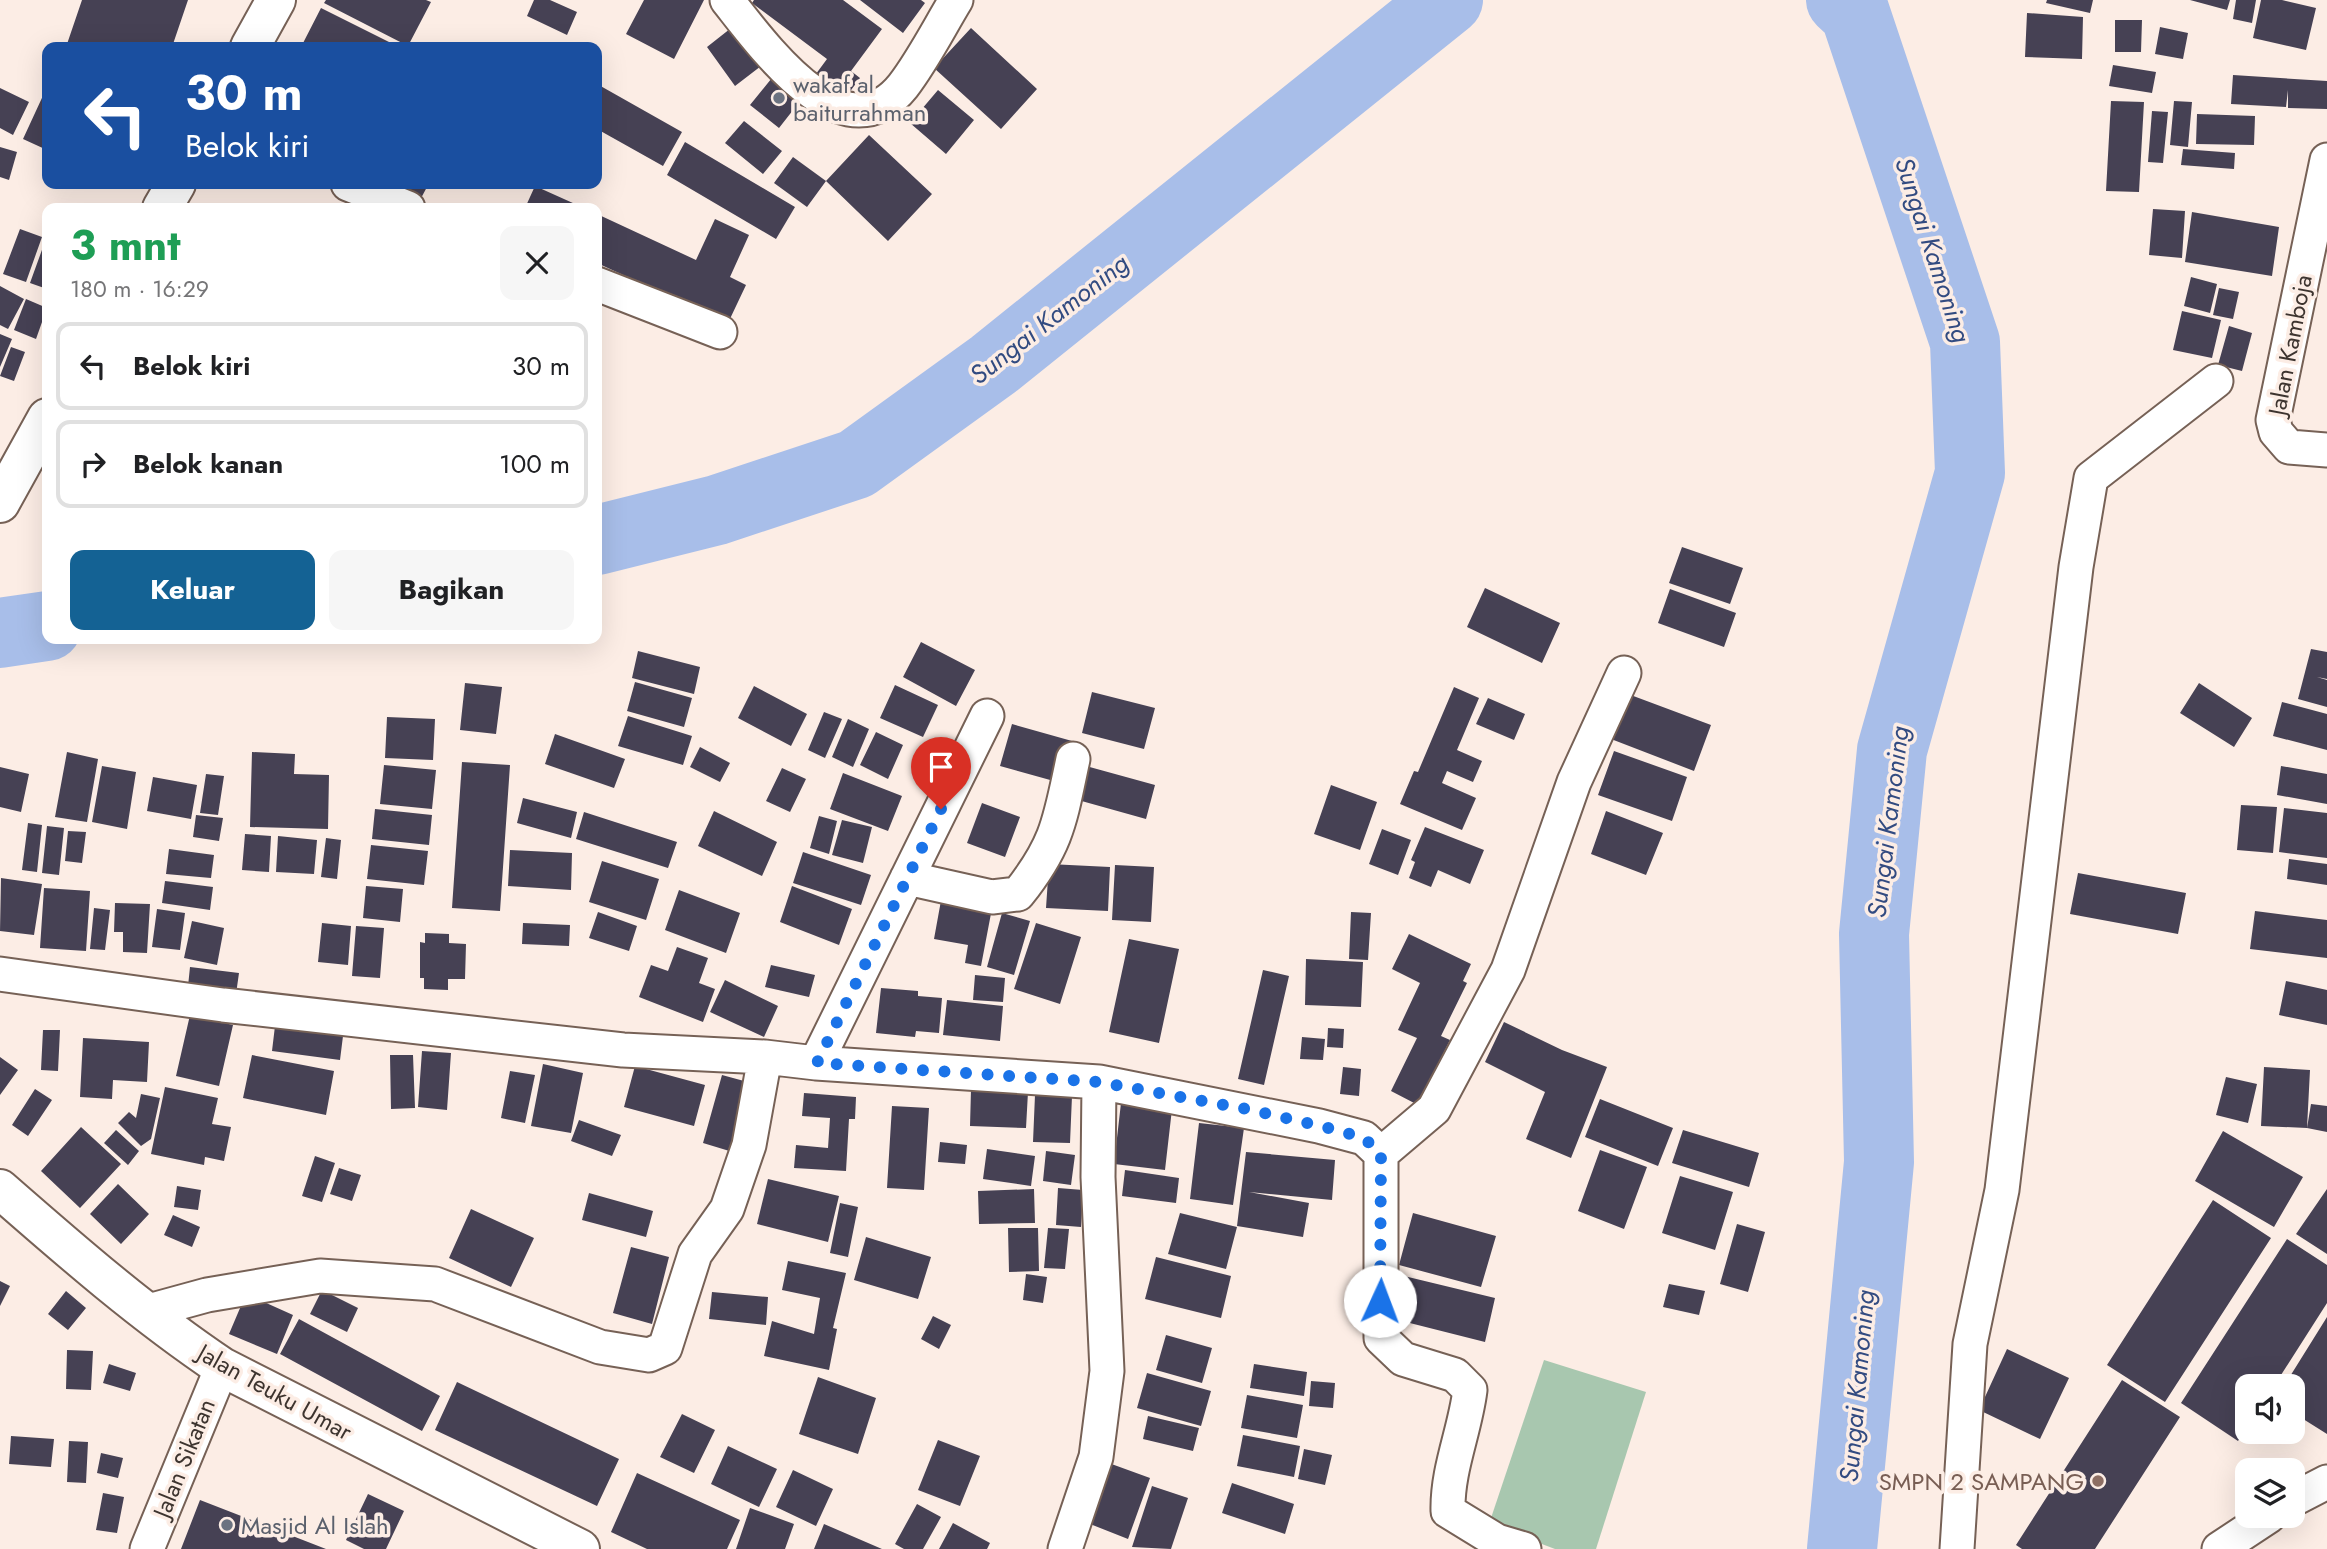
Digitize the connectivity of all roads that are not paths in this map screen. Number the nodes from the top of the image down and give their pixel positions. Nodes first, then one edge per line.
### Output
1 (276, 0) edge
2 (727, 0) edge
3 (956, 0) edge
4 (253, 42) edge
5 (2327, 160) edge
6 (360, 189) edge
7 (396, 203) edge
8 (602, 286) edge
9 (720, 332) dead end
10 (2216, 381) dead end
11 (42, 426) edge
12 (2327, 450) edge
13 (11, 475) edge
14 (1624, 674) dead end
15 (987, 716) dead end
16 (1073, 759) dead end
17 (907, 878) junction
18 (0, 974) edge
19 (765, 1056) junction
20 (817, 1063) junction
21 (1099, 1082) junction
22 (1381, 1154) junction
23 (0, 1189) edge
24 (145, 1312) junction
25 (222, 1367) junction
26 (2327, 1482) edge
27 (2305, 1493) edge
28 (2251, 1528) edge
29 (147, 1549) edge
30 (580, 1549) edge
31 (1065, 1549) edge
32 (1524, 1549) edge
33 (1957, 1549) edge
34 (2219, 1549) edge

1 - 4 main road
2 - 3 street
5 - 12 street, Jalan Kamboja
6 - 7 street
8 - 9 street
10 - 33 street
11 - 13 main road
14 - 22 street
15 - 17 street
16 - 17 street
17 - 20 street
18 - 19 street
19 - 20 street
19 - 24 street
20 - 21 street
21 - 22 street
21 - 31 street
22 - 32 street
23 - 24 main road, Jalan Teuku Umar
24 - 25 main road, Jalan Teuku Umar
25 - 29 street, Jalan Sikatan
25 - 30 main road, Jalan Teuku Umar
26 - 27 street
28 - 34 street

